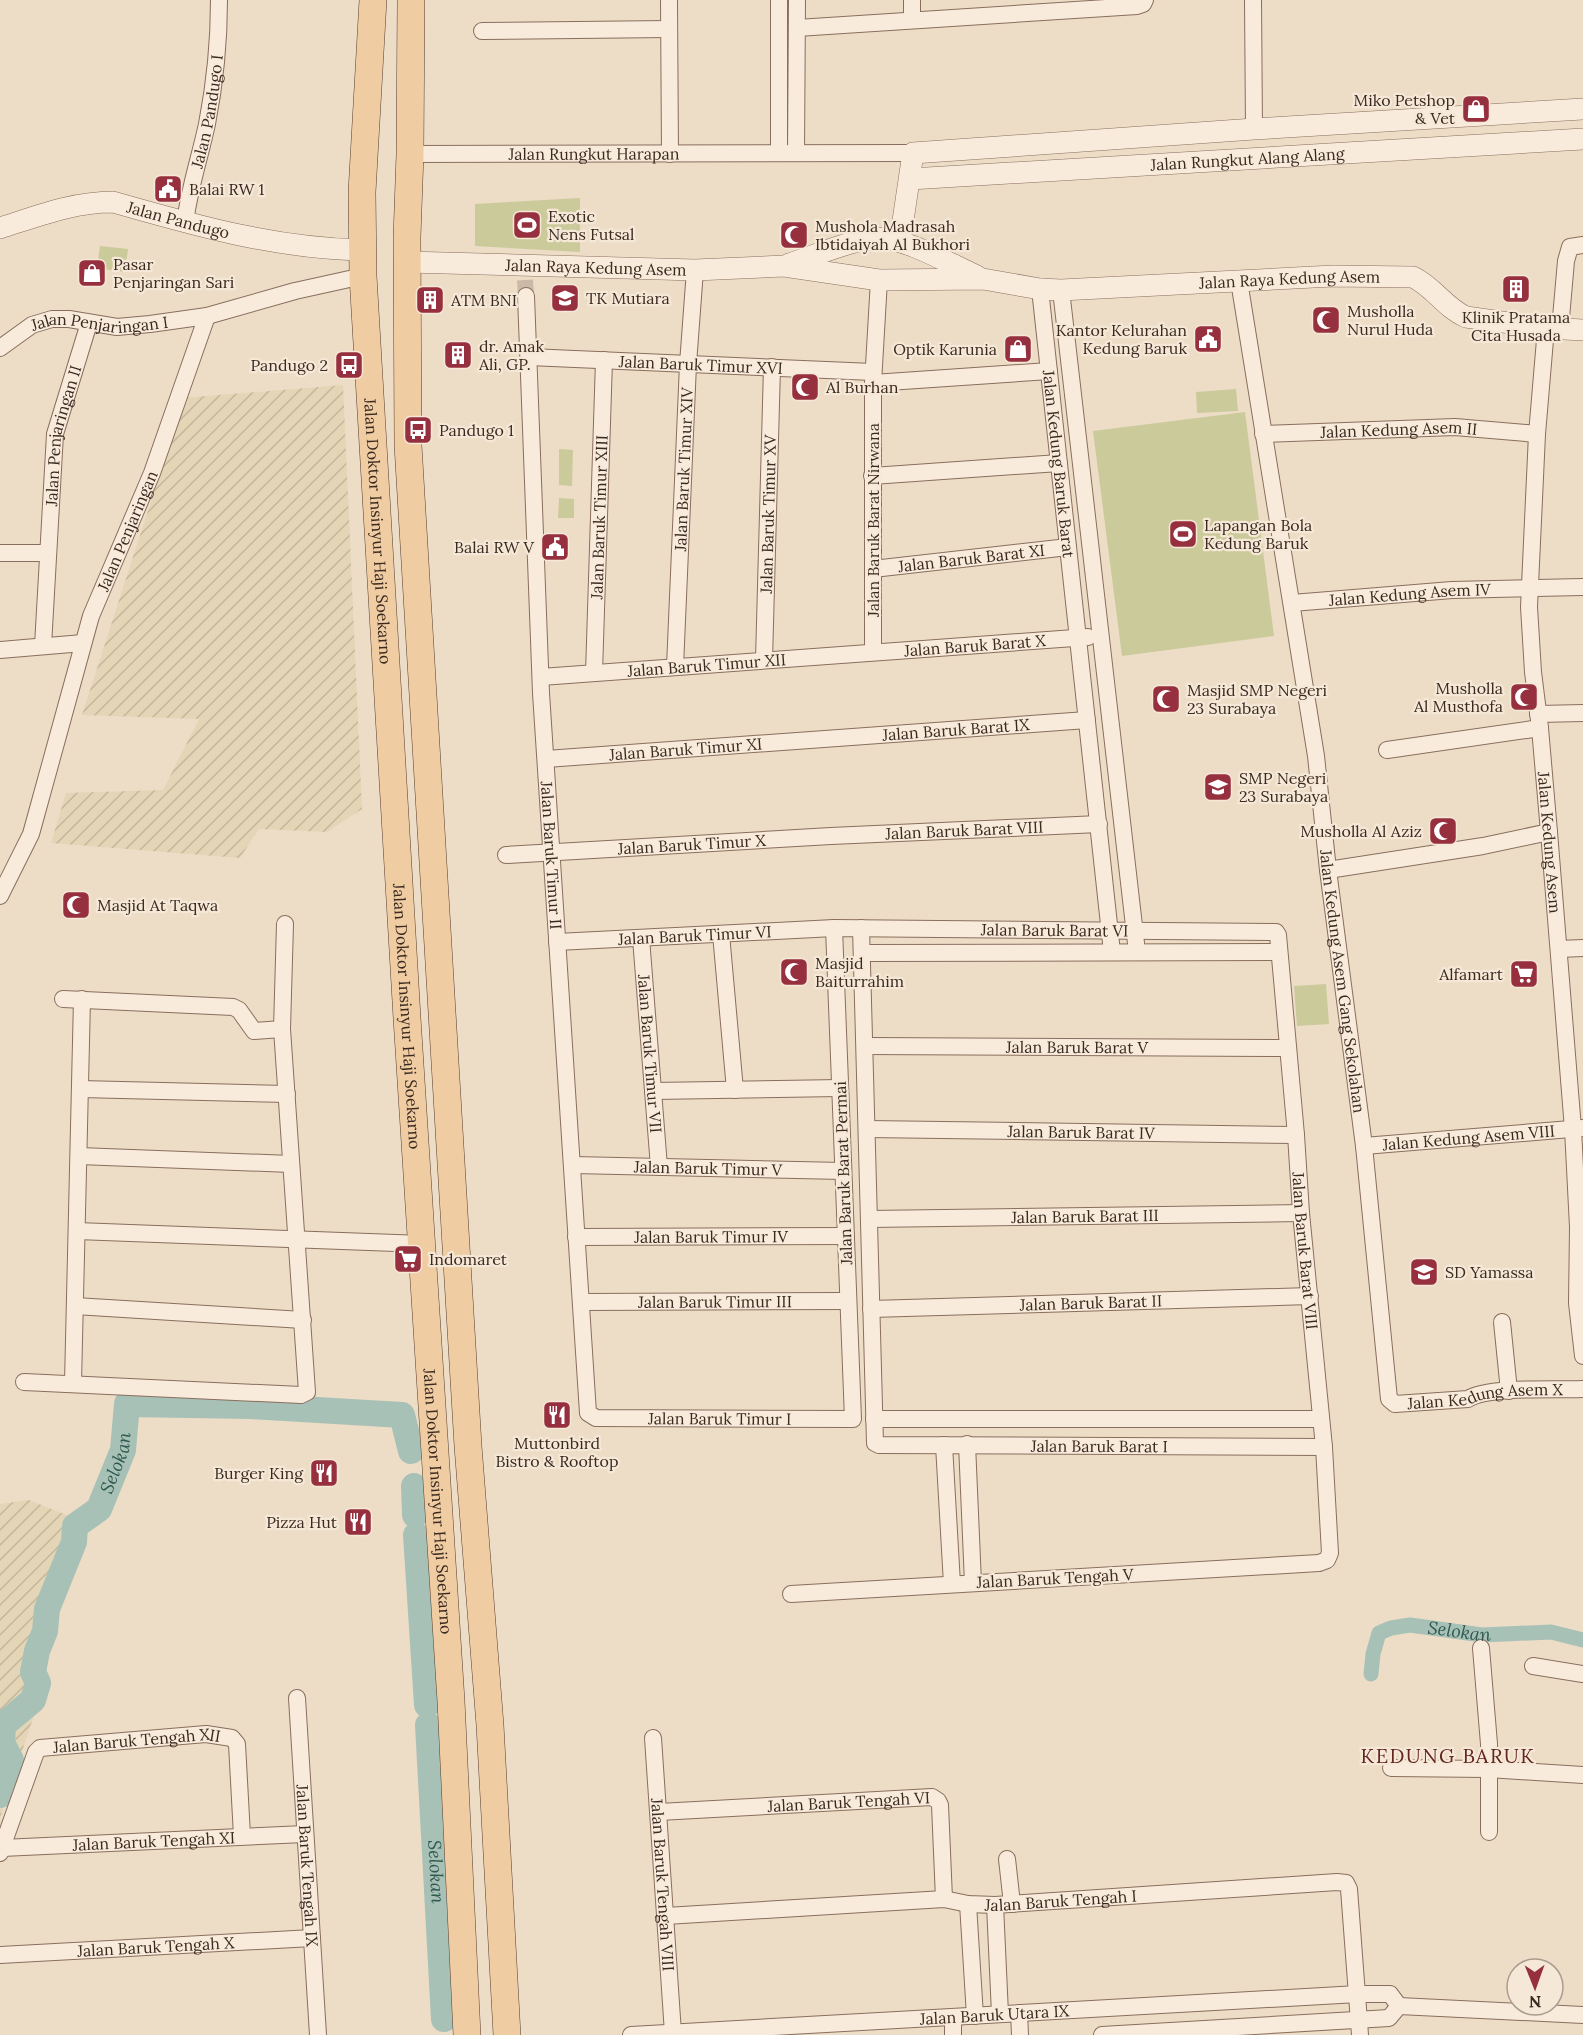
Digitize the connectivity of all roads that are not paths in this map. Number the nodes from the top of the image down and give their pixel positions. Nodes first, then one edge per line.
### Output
1 (219, 0) edge
2 (373, 0) edge
3 (411, 0) edge
4 (669, 0) edge
5 (779, 0) edge
6 (797, 0) edge
7 (912, 0) edge
8 (1145, 0) edge
9 (1253, 0) edge
10 (912, 20) junction
11 (796, 28) junction
12 (669, 29) junction
13 (482, 31) dead end
14 (1583, 109) edge
15 (1254, 129) junction
16 (1583, 139) edge
17 (779, 153) junction
18 (796, 153) junction
19 (913, 153) junction
20 (410, 154) junction
21 (670, 154) junction
22 (910, 179) junction
23 (185, 223) junction
24 (0, 228) edge
25 (900, 241) junction
26 (1583, 245) edge
27 (408, 262) junction
28 (362, 263) junction
29 (784, 266) junction
30 (695, 270) junction
31 (879, 279) junction
32 (983, 279) junction
33 (525, 280) junction
34 (1239, 282) junction
35 (1051, 290) junction
36 (207, 316) junction
37 (89, 323) junction
38 (1553, 329) junction
39 (1583, 330) edge
40 (0, 348) edge
41 (529, 357) junction
42 (604, 360) junction
43 (688, 364) junction
44 (772, 367) junction
45 (1049, 371) junction
46 (873, 377) junction
47 (1263, 434) junction
48 (1537, 434) junction
49 (1059, 463) junction
50 (872, 476) junction
51 (1068, 547) junction
52 (47, 553) junction
53 (0, 554) edge
54 (873, 569) junction
55 (1583, 587) edge
56 (1529, 588) junction
57 (1292, 603) junction
58 (418, 622) junction
59 (385, 624) junction
60 (1101, 637) junction
61 (1078, 638) junction
62 (82, 643) junction
63 (43, 646) junction
64 (0, 650) edge
65 (873, 652) junction
66 (764, 660) junction
67 (675, 667) junction
68 (594, 673) junction
69 (421, 675) junction
70 (541, 677) junction
71 (388, 678) junction
72 (1583, 713) edge
73 (1087, 720) junction
74 (1539, 721) junction
75 (826, 740) joint
76 (1387, 750) dead end
77 (546, 759) junction
78 (1099, 824) junction
79 (1549, 832) junction
80 (831, 836) joint
81 (551, 852) junction
82 (506, 855) dead end
83 (1328, 870) junction
84 (0, 896) edge
85 (285, 924) dead end
86 (834, 928) junction
87 (861, 928) junction
88 (1110, 931) junction
89 (1135, 931) junction
90 (1276, 932) joint
91 (721, 934) junction
92 (641, 938) junction
93 (557, 942) junction
94 (1583, 948) edge
95 (1559, 949) junction
96 (1113, 952) junction
97 (1137, 952) junction
98 (1279, 952) junction
99 (862, 953) junction
100 (63, 999) dead end
101 (82, 999) junction
102 (282, 1029) junction
103 (865, 1046) junction
104 (1288, 1048) junction
105 (840, 1088) junction
106 (80, 1089) junction
107 (735, 1090) junction
108 (653, 1091) junction
109 (287, 1094) junction
110 (867, 1129) junction
111 (1578, 1129) edge
112 (1296, 1135) junction
113 (1364, 1146) junction
114 (78, 1156) junction
115 (291, 1164) junction
116 (573, 1165) junction
117 (659, 1167) junction
118 (843, 1171) junction
119 (1301, 1213) junction
120 (869, 1219) junction
121 (1580, 1228) edge
122 (77, 1231) junction
123 (846, 1236) junction
124 (576, 1237) junction
125 (297, 1240) junction
126 (423, 1244) junction
127 (1310, 1296) junction
128 (848, 1301) junction
129 (581, 1302) junction
130 (1580, 1303) edge
131 (75, 1306) junction
132 (871, 1309) junction
133 (303, 1320) junction
134 (1502, 1322) dead end
135 (1583, 1356) edge
136 (24, 1382) dead end
137 (73, 1383) junction
138 (1583, 1389) edge
139 (1509, 1391) junction
140 (465, 1394) junction
141 (432, 1396) junction
142 (1389, 1400) joint
143 (588, 1413) joint
144 (853, 1419) joint
145 (874, 1419) junction
146 (1321, 1419) junction
147 (875, 1443) joint
148 (435, 1444) junction
149 (967, 1444) junction
150 (944, 1445) junction
151 (468, 1446) junction
152 (1324, 1447) junction
153 (1319, 1563) joint
154 (973, 1583) junction
155 (952, 1584) junction
156 (791, 1594) dead end
157 (1481, 1648) dead end
158 (1533, 1666) dead end
159 (1583, 1674) edge
160 (297, 1698) dead end
161 (653, 1738) dead end
162 (1391, 1768) dead end
163 (1488, 1769) junction
164 (1583, 1775) edge
165 (659, 1812) junction
166 (1489, 1832) dead end
167 (305, 1834) junction
168 (242, 1836) junction
169 (1, 1850) edge
170 (1007, 1858) dead end
171 (944, 1899) junction
172 (968, 1904) junction
173 (1012, 1904) junction
174 (995, 1905) junction
175 (666, 1916) junction
176 (312, 1938) junction
177 (0, 1955) edge
178 (1358, 1994) junction
179 (1399, 2006) junction
180 (1019, 2013) junction
181 (1000, 2014) junction
182 (1583, 2015) edge
183 (975, 2016) junction
184 (953, 2017) junction
185 (1360, 2027) edge
186 (673, 2033) junction
187 (318, 2035) edge
188 (466, 2035) edge
189 (507, 2035) edge
190 (631, 2035) edge
191 (953, 2035) edge
192 (1020, 2035) edge
193 (1102, 2035) edge

1 - 23 street, Jalan Pandugo I
2 - 28 main road, Jalan Doktor Insinyur Haji Soekarno
3 - 20 main road, Jalan Doktor Insinyur Haji Soekarno
4 - 12 street
5 - 17 street
6 - 11 street
7 - 10 street
8 - 10 street
9 - 15 street
10 - 11 street
11 - 18 street
12 - 13 street
12 - 21 street
14 - 15 street, Jalan Rungkut Alang Alang
15 - 19 street, Jalan Rungkut Alang Alang
16 - 22 street, Jalan Rungkut Alang Alang
17 - 18 street, Jalan Rungkut Harapan
17 - 21 street, Jalan Rungkut Harapan
18 - 19 street, Jalan Rungkut Harapan
19 - 22 street
20 - 21 street, Jalan Rungkut Harapan
20 - 27 main road, Jalan Doktor Insinyur Haji Soekarno
22 - 25 street
23 - 24 street, Jalan Pandugo
23 - 28 street, Jalan Pandugo
25 - 29 street, Jalan Raya Kedung Asem
25 - 32 street, Jalan Raya Kedung Asem
26 - 38 street, Jalan Kedung Asem
27 - 33 street, Jalan Raya Kedung Asem
27 - 58 main road, Jalan Doktor Insinyur Haji Soekarno
28 - 36 street
28 - 59 main road, Jalan Doktor Insinyur Haji Soekarno
29 - 30 street, Jalan Raya Kedung Asem
29 - 31 street, Jalan Raya Kedung Asem
30 - 33 street, Jalan Raya Kedung Asem
30 - 43 street, Jalan Baruk Timur XIV
31 - 32 street, Jalan Raya Kedung Asem
31 - 46 street, Jalan Baruk Barat Nirwana
32 - 35 street, Jalan Raya Kedung Asem
33 - 41 street, Jalan Baruk Timur II
34 - 35 street, Jalan Raya Kedung Asem
34 - 38 street, Jalan Raya Kedung Asem
34 - 47 street, Jalan Kedung Asem Gang Sekolahan
35 - 45 street, Jalan Kedung Baruk Barat
35 - 60 street, Jalan Kedung Baruk Barat
36 - 37 street, Jalan Penjaringan I
36 - 62 street, Jalan Penjaringan
37 - 40 street, Jalan Penjaringan I
37 - 52 street, Jalan Penjaringan II
38 - 39 street, Jalan Raya Kedung Asem
38 - 48 street, Jalan Kedung Asem
41 - 42 street, Jalan Baruk Timur XVI
41 - 70 street, Jalan Baruk Timur II
42 - 43 street, Jalan Baruk Timur XVI
42 - 68 street, Jalan Baruk Timur XIII
43 - 44 street, Jalan Baruk Timur XVI
43 - 67 street, Jalan Baruk Timur XIV
44 - 46 street, Jalan Baruk Timur XVI
44 - 66 street, Jalan Baruk Timur XV
45 - 46 street, Jalan Baruk Timur XVI
45 - 49 street, Jalan Kedung Baruk Barat
46 - 50 street, Jalan Baruk Barat Nirwana
47 - 48 street, Jalan Kedung Asem II
47 - 57 street, Jalan Kedung Asem Gang Sekolahan
48 - 56 street, Jalan Kedung Asem
49 - 50 street
49 - 51 street, Jalan Kedung Baruk Barat
50 - 54 street, Jalan Baruk Barat Nirwana
51 - 54 street, Jalan Baruk Barat XI
51 - 61 street, Jalan Kedung Baruk Barat
52 - 53 street
52 - 63 street, Jalan Penjaringan II
54 - 65 street, Jalan Baruk Barat Nirwana
55 - 56 street, Jalan Kedung Asem IV
56 - 57 street, Jalan Kedung Asem IV
56 - 74 street, Jalan Kedung Asem
57 - 83 street, Jalan Kedung Asem Gang Sekolahan
58 - 59 main road
58 - 69 main road, Jalan Doktor Insinyur Haji Soekarno
59 - 71 main road, Jalan Doktor Insinyur Haji Soekarno
60 - 61 street
60 - 89 street, Jalan Kedung Baruk Barat
61 - 65 street, Jalan Baruk Barat X
61 - 73 street, Jalan Kedung Baruk Barat
62 - 63 street
62 - 84 street, Jalan Penjaringan
63 - 64 street
65 - 66 street, Jalan Baruk Timur XII
66 - 67 street, Jalan Baruk Timur XII
67 - 68 street, Jalan Baruk Timur XII
68 - 70 street, Jalan Baruk Timur XII
69 - 71 main road
69 - 140 main road, Jalan Doktor Insinyur Haji Soekarno
70 - 77 street, Jalan Baruk Timur II
71 - 126 main road, Jalan Doktor Insinyur Haji Soekarno
72 - 74 street
73 - 75 street, Jalan Baruk Barat IX
73 - 78 street, Jalan Kedung Baruk Barat
74 - 76 street
74 - 79 street, Jalan Kedung Asem
75 - 77 street, Jalan Baruk Timur XI
77 - 81 street, Jalan Baruk Timur II
78 - 80 street, Jalan Baruk Barat VIII
78 - 88 street, Jalan Kedung Baruk Barat
79 - 83 street
79 - 95 street, Jalan Kedung Asem
80 - 81 street, Jalan Baruk Timur X
81 - 82 street
81 - 93 street, Jalan Baruk Timur II
83 - 113 street, Jalan Kedung Asem Gang Sekolahan
85 - 102 street
86 - 87 street, Jalan Baruk Barat VI
86 - 91 street, Jalan Baruk Timur VI
86 - 105 street, Jalan Baruk Barat Permai
87 - 88 street, Jalan Baruk Barat VI
87 - 99 street, Jalan Baruk Barat Permai
88 - 89 street, Jalan Baruk Barat VI
88 - 96 street, Jalan Kedung Baruk Barat
89 - 90 street, Jalan Baruk Barat VI
89 - 97 street, Jalan Kedung Baruk Barat
90 - 98 street, Jalan Baruk Barat VIII
91 - 92 street, Jalan Baruk Timur VI
91 - 107 street
92 - 93 street, Jalan Baruk Timur VI
92 - 108 street, Jalan Baruk Timur VII
93 - 116 street, Jalan Baruk Timur II
94 - 95 street
95 - 111 street, Jalan Kedung Asem
96 - 97 street, Jalan Baruk Barat VI
96 - 99 street, Jalan Baruk Barat VI
97 - 98 street, Jalan Baruk Barat VI
98 - 104 street, Jalan Baruk Barat VIII
99 - 103 street, Jalan Baruk Barat Permai
100 - 101 street
101 - 102 street
101 - 106 street
102 - 109 street
103 - 104 street, Jalan Baruk Barat V
103 - 110 street, Jalan Baruk Barat Permai
104 - 112 street, Jalan Baruk Barat VIII
105 - 107 street
105 - 118 street, Jalan Baruk Barat Permai
106 - 109 street
106 - 114 street
107 - 108 street
108 - 117 street, Jalan Baruk Timur VII
109 - 115 street
110 - 112 street, Jalan Baruk Barat IV
110 - 120 street, Jalan Baruk Barat Permai
111 - 113 street, Jalan Kedung Asem VIII
111 - 121 street, Jalan Kedung Asem
112 - 119 street, Jalan Baruk Barat VIII
113 - 142 street, Jalan Kedung Asem Gang Sekolahan
114 - 115 street
114 - 122 street
115 - 125 street
116 - 117 street, Jalan Baruk Timur V
116 - 124 street, Jalan Baruk Timur II
117 - 118 street, Jalan Baruk Timur V
118 - 123 street, Jalan Baruk Barat Permai
119 - 120 street, Jalan Baruk Barat III
119 - 127 street, Jalan Baruk Barat VIII
120 - 132 street, Jalan Baruk Barat Permai
121 - 130 street, Jalan Kedung Asem
122 - 125 street
122 - 131 street
123 - 124 street, Jalan Baruk Timur IV
123 - 128 street, Jalan Baruk Barat Permai
124 - 129 street, Jalan Baruk Timur II
125 - 126 street
125 - 133 street
126 - 141 main road, Jalan Doktor Insinyur Haji Soekarno
127 - 132 street, Jalan Baruk Barat II
127 - 146 street, Jalan Baruk Barat VIII
128 - 129 street, Jalan Baruk Timur III
128 - 144 street, Jalan Baruk Barat Permai
129 - 143 street, Jalan Baruk Timur II
130 - 135 street, Jalan Kedung Asem
131 - 133 street
131 - 137 street
132 - 145 street, Jalan Baruk Barat Permai
133 - 137 street
134 - 139 street
136 - 137 street
138 - 139 street, Jalan Kedung Asem X
139 - 142 street, Jalan Kedung Asem X
140 - 141 main road
140 - 151 main road, Jalan Doktor Insinyur Haji Soekarno
141 - 148 main road, Jalan Doktor Insinyur Haji Soekarno
143 - 144 street, Jalan Baruk Timur I
145 - 146 street, Jalan Baruk Barat I
145 - 147 street, Jalan Baruk Barat Permai
146 - 152 street, Jalan Baruk Barat VIII
147 - 150 street, Jalan Baruk Barat I
148 - 151 main road
148 - 188 main road, Jalan Doktor Insinyur Haji Soekarno
149 - 150 street, Jalan Baruk Barat I
149 - 152 street, Jalan Baruk Barat I
149 - 154 street
150 - 155 street
151 - 189 main road, Jalan Doktor Insinyur Haji Soekarno
152 - 153 street, Jalan Baruk Barat VIII
153 - 154 street, Jalan Baruk Tengah V
154 - 155 street, Jalan Baruk Tengah V
155 - 156 street, Jalan Baruk Tengah V
157 - 163 street
158 - 159 street
160 - 167 street, Jalan Baruk Tengah IX
161 - 165 street, Jalan Baruk Tengah VIII
162 - 163 street
163 - 164 street
163 - 166 street
165 - 171 street, Jalan Baruk Tengah VI
165 - 175 street, Jalan Baruk Tengah VIII
167 - 168 street, Jalan Baruk Tengah XI
167 - 176 street, Jalan Baruk Tengah IX
168 - 169 street, Jalan Baruk Tengah XI
168 - 169 street, Jalan Baruk Tengah XII
170 - 173 street
171 - 172 street, Jalan Baruk Tengah I
171 - 175 street, Jalan Baruk Tengah I
172 - 174 street, Jalan Baruk Tengah I
172 - 183 street
173 - 174 street, Jalan Baruk Tengah I
173 - 178 street, Jalan Baruk Tengah I
174 - 181 street
175 - 186 street, Jalan Baruk Tengah VIII
176 - 177 street, Jalan Baruk Tengah X
176 - 187 street, Jalan Baruk Tengah IX
178 - 179 street, Jalan Baruk Utara IX
178 - 180 street, Jalan Baruk Utara IX
178 - 185 street
179 - 182 street
179 - 185 street
180 - 181 street, Jalan Baruk Utara IX
180 - 192 street
181 - 183 street, Jalan Baruk Utara IX
183 - 184 street, Jalan Baruk Utara IX
184 - 186 street, Jalan Baruk Utara IX
184 - 191 street
185 - 193 street
186 - 190 street, Jalan Baruk Utara IX

